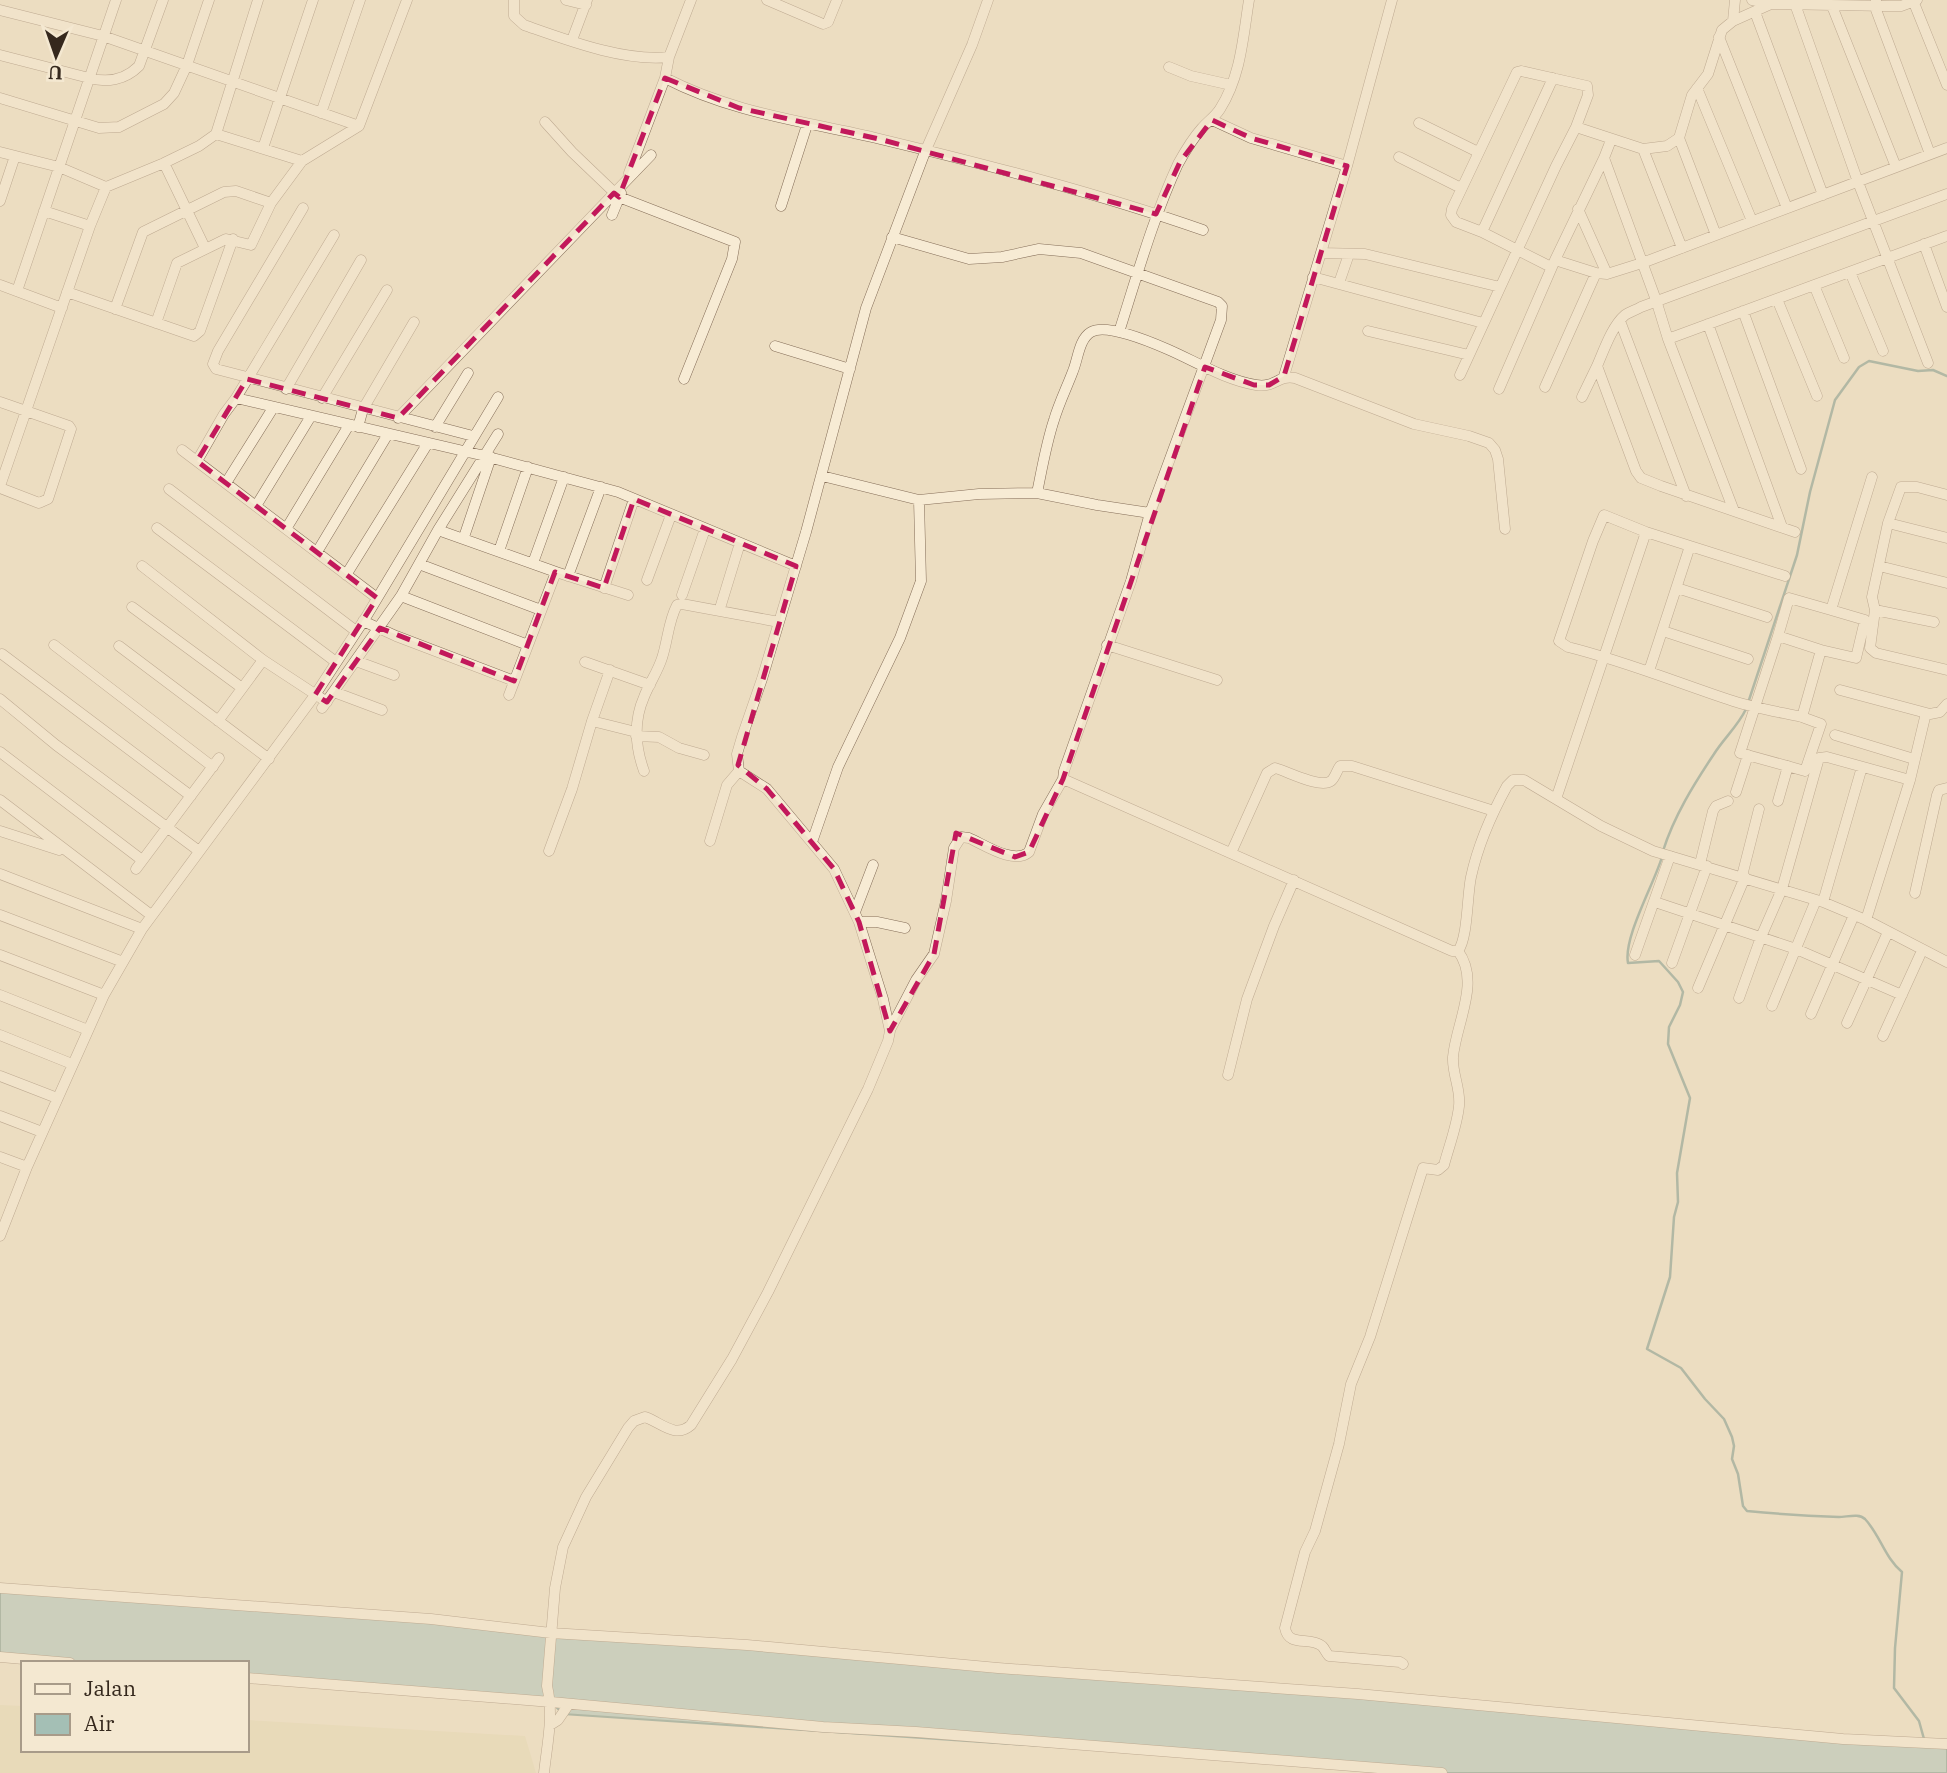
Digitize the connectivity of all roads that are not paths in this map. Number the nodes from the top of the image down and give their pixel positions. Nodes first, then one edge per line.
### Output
1 (116, 0) edge
2 (163, 0) edge
3 (209, 0) edge
4 (258, 0) edge
5 (313, 0) edge
6 (360, 0) edge
7 (407, 0) edge
8 (514, 0) edge
9 (566, 0) edge
10 (691, 0) edge
11 (767, 0) edge
12 (837, 0) edge
13 (988, 0) edge
14 (1249, 0) edge
15 (1392, 0) edge
16 (1735, 0) edge
17 (1752, 0) edge
18 (1915, 1) edge
19 (587, 2) edge
20 (1771, 2) edge
21 (1876, 3) edge
22 (1795, 4) junction
23 (1825, 4) edge
24 (792, 5) edge
25 (0, 10) edge
26 (1755, 12) junction
27 (1733, 21) junction
28 (103, 36) junction
29 (1719, 37) junction
30 (572, 40) junction
31 (145, 51) junction
32 (0, 55) edge
33 (670, 57) junction
34 (187, 65) junction
35 (1169, 67) dead end
36 (89, 78) junction
37 (665, 78) junction
38 (1553, 78) junction
39 (233, 81) junction
40 (1231, 85) junction
41 (1947, 85) edge
42 (1698, 88) junction
43 (0, 98) edge
44 (279, 98) junction
45 (321, 113) junction
46 (75, 119) junction
47 (1212, 120) junction
48 (545, 122) dead end
49 (1419, 123) dead end
50 (807, 125) junction
51 (359, 127) junction
52 (1576, 127) junction
53 (216, 134) junction
54 (1679, 138) junction
55 (1611, 140) junction
56 (263, 148) junction
57 (1947, 148) edge
58 (1643, 149) junction
59 (0, 152) edge
60 (925, 152) junction
61 (1478, 152) junction
62 (1930, 154) junction
63 (650, 155) dead end
64 (15, 156) junction
65 (1399, 156) dead end
66 (1605, 158) junction
67 (302, 161) junction
68 (164, 163) junction
69 (1346, 166) junction
70 (59, 167) junction
71 (1896, 167) junction
72 (1857, 182) junction
73 (106, 187) junction
74 (1461, 188) junction
75 (1947, 194) edge
76 (1823, 195) junction
77 (620, 197) junction
78 (0, 201) edge
79 (271, 203) junction
80 (780, 206) dead end
81 (303, 208) dead end
82 (1578, 208) junction
83 (1787, 208) junction
84 (187, 209) junction
85 (44, 211) junction
86 (1156, 214) junction
87 (612, 215) dead end
88 (1872, 221) junction
89 (1752, 222) junction
90 (90, 226) junction
91 (1203, 230) dead end
92 (1482, 232) junction
93 (334, 235) dead end
94 (1716, 235) junction
95 (1947, 236) edge
96 (892, 237) junction
97 (233, 239) junction
98 (1924, 244) junction
99 (205, 248) junction
100 (1682, 248) junction
101 (1517, 250) junction
102 (1321, 253) junction
103 (1349, 254) junction
104 (1887, 258) junction
105 (360, 260) dead end
106 (1553, 263) junction
107 (1642, 263) junction
108 (1850, 272) junction
109 (1602, 273) junction
110 (1138, 274) junction
111 (1313, 277) junction
112 (1339, 283) junction
113 (0, 285) edge
114 (1814, 285) junction
115 (1500, 287) junction
116 (387, 290) dead end
117 (16, 291) junction
118 (67, 292) junction
119 (1777, 299) junction
120 (1656, 300) junction
121 (1947, 307) edge
122 (61, 308) junction
123 (115, 309) junction
124 (1743, 311) junction
125 (1620, 321) junction
126 (414, 322) dead end
127 (156, 323) junction
128 (1483, 323) junction
129 (1708, 324) junction
130 (1368, 331) dead end
131 (1118, 332) junction
132 (1668, 339) junction
133 (775, 346) dead end
134 (1883, 351) dead end
135 (1469, 355) junction
136 (1844, 358) dead end
137 (1927, 363) dead end
138 (1597, 366) junction
139 (1205, 367) junction
140 (850, 369) junction
141 (468, 373) dead end
142 (1284, 376) junction
143 (1460, 376) dead end
144 (247, 379) junction
145 (684, 379) dead end
146 (1545, 387) dead end
147 (286, 389) junction
148 (1499, 389) dead end
149 (1817, 396) dead end
150 (498, 397) dead end
151 (1582, 397) dead end
152 (236, 398) junction
153 (322, 398) junction
154 (0, 402) edge
155 (273, 408) junction
156 (363, 408) junction
157 (26, 411) junction
158 (311, 416) junction
159 (398, 418) junction
160 (354, 426) junction
161 (435, 427) junction
162 (498, 433) dead end
163 (388, 434) junction
164 (473, 436) junction
165 (428, 443) junction
166 (182, 450) dead end
167 (464, 451) junction
168 (488, 457) junction
169 (197, 461) junction
170 (528, 467) junction
171 (1801, 469) dead end
172 (822, 476) junction
173 (564, 477) junction
174 (1872, 477) dead end
175 (226, 483) junction
176 (0, 487) edge
177 (601, 487) junction
178 (169, 489) dead end
179 (1037, 493) junction
180 (1947, 495) edge
181 (1686, 496) junction
182 (634, 499) junction
183 (919, 500) junction
184 (256, 506) junction
185 (1734, 511) junction
186 (1150, 513) junction
187 (671, 514) junction
188 (1888, 523) junction
189 (1782, 527) junction
190 (157, 528) dead end
191 (286, 529) junction
192 (705, 529) junction
193 (1504, 529) dead end
194 (438, 530) junction
195 (1795, 532) dead end
196 (1646, 533) junction
197 (464, 537) junction
198 (1947, 538) edge
199 (740, 543) junction
200 (1690, 546) junction
201 (499, 551) junction
202 (317, 552) junction
203 (419, 564) junction
204 (533, 564) junction
205 (142, 566) dead end
206 (796, 566) junction
207 (1879, 566) junction
208 (555, 572) junction
209 (346, 575) junction
210 (568, 576) junction
211 (1785, 576) dead end
212 (647, 580) dead end
213 (1947, 583) edge
214 (604, 587) junction
215 (1677, 588) junction
216 (628, 595) dead end
217 (682, 595) dead end
218 (401, 596) junction
219 (377, 598) junction
220 (721, 605) dead end
221 (132, 607) dead end
222 (541, 610) junction
223 (1831, 610) junction
224 (1875, 610) junction
225 (1767, 617) dead end
226 (363, 621) junction
227 (779, 622) junction
228 (1934, 622) dead end
229 (380, 628) junction
230 (356, 631) junction
231 (1662, 631) junction
232 (1778, 636) junction
233 (54, 645) dead end
234 (528, 645) junction
235 (1107, 645) junction
236 (119, 646) dead end
237 (1821, 650) junction
238 (2, 654) dead end
239 (1603, 656) junction
240 (1748, 659) dead end
241 (263, 660) junction
242 (356, 661) junction
243 (336, 662) junction
244 (585, 662) dead end
245 (610, 670) junction
246 (1947, 670) edge
247 (1649, 671) junction
248 (394, 675) dead end
249 (1217, 680) dead end
250 (514, 681) junction
251 (650, 685) junction
252 (242, 688) junction
253 (1840, 690) dead end
254 (334, 692) junction
255 (315, 695) junction
256 (509, 695) dead end
257 (0, 699) edge
258 (1947, 704) edge
259 (1750, 706) junction
260 (382, 710) dead end
261 (1926, 713) junction
262 (1802, 717) junction
263 (218, 720) junction
264 (592, 721) junction
265 (636, 734) junction
266 (1835, 735) dead end
267 (0, 752) edge
268 (704, 755) dead end
269 (1748, 755) junction
270 (269, 759) junction
271 (1914, 759) junction
272 (1788, 766) junction
273 (1861, 767) junction
274 (644, 771) dead end
275 (739, 771) junction
276 (1063, 779) junction
277 (1910, 780) junction
278 (1947, 788) edge
279 (1736, 792) dead end
280 (191, 796) junction
281 (1556, 799) junction
282 (0, 800) edge
283 (1728, 801) dead end
284 (1778, 801) dead end
285 (1759, 809) dead end
286 (1494, 811) junction
287 (166, 827) junction
288 (0, 831) edge
289 (710, 841) dead end
290 (812, 842) junction
291 (199, 851) junction
292 (549, 851) dead end
293 (66, 852) junction
294 (1231, 853) junction
295 (1665, 855) junction
296 (142, 860) junction
297 (873, 865) dead end
298 (1704, 865) junction
299 (136, 869) dead end
300 (0, 874) edge
301 (1743, 876) junction
302 (1294, 880) junction
303 (1782, 889) junction
304 (1915, 893) dead end
305 (1820, 901) junction
306 (1655, 902) junction
307 (1690, 914) junction
308 (0, 915) edge
309 (151, 915) junction
310 (1854, 915) junction
311 (857, 917) junction
312 (1866, 920) junction
313 (1725, 925) junction
314 (905, 928) dead end
315 (142, 929) junction
316 (1888, 932) junction
317 (1761, 937) junction
318 (1797, 949) junction
319 (1458, 951) junction
320 (0, 955) edge
321 (1920, 955) dead end
322 (1634, 956) dead end
323 (123, 962) junction
324 (1947, 962) edge
325 (1672, 963) dead end
326 (1833, 964) junction
327 (1867, 980) junction
328 (1698, 988) dead end
329 (0, 995) edge
330 (104, 995) junction
331 (1902, 995) junction
332 (1739, 998) dead end
333 (1772, 1006) dead end
334 (1811, 1014) dead end
335 (1847, 1023) dead end
336 (88, 1030) junction
337 (890, 1031) junction
338 (0, 1035) edge
339 (1883, 1036) dead end
340 (72, 1063) junction
341 (1228, 1075) dead end
342 (0, 1076) edge
343 (57, 1098) junction
344 (0, 1116) edge
345 (42, 1132) junction
346 (0, 1157) edge
347 (27, 1167) junction
348 (4, 1214) edge
349 (0, 1236) edge
350 (0, 1588) edge
351 (551, 1633) junction
352 (0, 1657) edge
353 (46, 1661) edge
354 (1403, 1664) dead end
355 (248, 1678) edge
356 (551, 1702) junction
357 (569, 1704) junction
358 (550, 1725) junction
359 (1947, 1744) edge
360 (544, 1773) edge
361 (1443, 1773) edge

1 - 28 street
2 - 31 street
3 - 34 street
4 - 39 street
5 - 44 street
6 - 45 street
7 - 51 street
8 - 30 street
9 - 19 street
10 - 33 street
11 - 24 street
12 - 24 street
13 - 60 street
14 - 40 street
15 - 69 street
16 - 27 street
17 - 20 street
18 - 21 street
18 - 41 street
19 - 30 street
20 - 22 street
20 - 26 street
21 - 23 street
21 - 62 street
22 - 23 street
22 - 72 street
23 - 71 street
25 - 28 street
26 - 27 street
26 - 76 street
27 - 29 street
28 - 31 street
28 - 36 street
29 - 42 street
29 - 83 street
30 - 33 street
31 - 34 street
31 - 36 street
32 - 36 street
33 - 37 street
34 - 39 street
34 - 46 street
35 - 40 street
36 - 46 street
37 - 50 street
37 - 77 street
38 - 52 street
38 - 61 street
38 - 92 street
39 - 44 street
39 - 53 street
40 - 47 street
42 - 54 street
42 - 89 street
43 - 46 street
44 - 45 street
44 - 56 street
45 - 51 street
46 - 70 street
47 - 69 street
47 - 86 street
48 - 77 street
49 - 61 street
50 - 60 street
50 - 80 street
51 - 67 street
52 - 55 street
52 - 101 street
53 - 56 street
53 - 68 street
54 - 58 street
54 - 94 street
55 - 58 street
55 - 66 street
56 - 67 street
57 - 62 street
58 - 100 street
59 - 64 street
60 - 86 street
60 - 96 street
61 - 74 street
62 - 71 street
63 - 159 street
64 - 70 street
64 - 78 street
65 - 74 street
66 - 82 street
66 - 107 street
67 - 79 street
68 - 73 street
68 - 84 street
69 - 102 street
70 - 73 street
70 - 85 street
71 - 72 street
72 - 76 street
72 - 88 street
73 - 90 street
74 - 92 street
75 - 88 street
76 - 83 street
77 - 87 street
77 - 145 street
79 - 84 street
79 - 97 street
81 - 144 street
82 - 106 street
82 - 109 street
83 - 89 street
84 - 99 street
84 - 123 street
85 - 90 street
85 - 117 street
86 - 91 street
86 - 110 street
88 - 104 street
88 - 120 street
89 - 94 street
90 - 118 street
92 - 101 street
93 - 144 street
94 - 100 street
95 - 98 street
96 - 110 street
96 - 140 street
97 - 99 street
97 - 127 street
98 - 104 street
98 - 121 street
99 - 127 street
100 - 107 street
101 - 106 street
101 - 115 street
102 - 103 street
102 - 111 street
103 - 112 street
103 - 115 street
104 - 108 street
104 - 137 street
105 - 147 street
106 - 109 street
106 - 148 street
107 - 109 street
107 - 120 street
108 - 114 street
108 - 134 street
109 - 146 street
110 - 131 street
110 - 139 street
111 - 112 street
111 - 142 street
112 - 128 street
113 - 117 street
114 - 119 street
114 - 136 street
115 - 128 street
116 - 153 street
117 - 122 street
118 - 122 street
118 - 123 street
119 - 124 street
119 - 149 street
120 - 125 street
120 - 132 street
122 - 157 street
123 - 127 street
124 - 129 street
124 - 171 street
125 - 138 street
125 - 181 street
126 - 156 street
128 - 135 street
129 - 132 street
129 - 189 street
130 - 135 street
131 - 139 street
131 - 179 street
132 - 185 street
133 - 140 street
135 - 143 street
138 - 151 street
138 - 181 street
139 - 142 street
139 - 186 street
140 - 172 street
141 - 161 street
142 - 193 street
144 - 147 street
144 - 152 street
147 - 153 street
150 - 164 street
152 - 155 street
152 - 169 street
153 - 156 street
154 - 157 street
155 - 158 street
155 - 175 street
156 - 159 street
156 - 160 street
157 - 176 street
157 - 176 street
158 - 160 street
158 - 184 street
159 - 161 street
160 - 163 street
160 - 191 street
161 - 164 street
162 - 168 street
163 - 165 street
163 - 202 street
164 - 167 street
165 - 167 street
165 - 209 street
166 - 169 street
167 - 168 street
167 - 219 street
168 - 170 street
168 - 194 street
168 - 197 street
169 - 175 street
170 - 173 street
170 - 201 street
172 - 183 street
172 - 206 street
173 - 177 street
173 - 204 street
174 - 223 street
175 - 184 street
177 - 182 street
177 - 210 street
178 - 230 street
179 - 183 street
179 - 186 street
180 - 188 street
181 - 185 street
182 - 187 street
182 - 214 street
183 - 290 street
184 - 191 street
185 - 189 street
186 - 235 street
187 - 192 street
187 - 212 street
188 - 198 street
188 - 207 street
189 - 195 street
190 - 243 street
191 - 202 street
192 - 199 street
192 - 217 street
194 - 197 street
194 - 203 street
196 - 200 street
196 - 239 street
196 - 239 street
197 - 201 street
199 - 206 street
199 - 220 street
200 - 211 street
200 - 215 street
201 - 204 street
202 - 209 street
203 - 218 street
203 - 222 street
204 - 208 street
205 - 241 street
206 - 227 street
207 - 213 street
207 - 224 street
208 - 210 street
208 - 222 street
209 - 219 street
210 - 214 street
214 - 216 street
215 - 225 street
215 - 231 street
218 - 229 street
218 - 234 street
219 - 226 street
221 - 252 street
222 - 234 street
223 - 232 street
223 - 237 street
224 - 228 street
224 - 246 street
226 - 229 street
226 - 230 street
227 - 251 street
227 - 275 street
229 - 242 street
229 - 250 street
230 - 243 street
231 - 240 street
231 - 247 street
232 - 237 street
232 - 259 street
233 - 280 street
234 - 250 street
235 - 249 street
235 - 276 street
236 - 263 street
237 - 262 street
238 - 280 street
239 - 247 street
239 - 281 street
241 - 252 street
241 - 255 street
242 - 248 street
242 - 254 street
243 - 255 street
244 - 245 street
245 - 251 street
245 - 264 street
247 - 259 street
250 - 256 street
251 - 265 street
252 - 263 street
253 - 261 street
254 - 255 street
254 - 260 street
255 - 270 street
257 - 287 street
258 - 261 street
259 - 262 street
259 - 269 street
261 - 271 street
262 - 272 street
263 - 270 street
264 - 265 street
264 - 292 street
265 - 268 street
265 - 274 street
266 - 271 street
267 - 296 street
269 - 272 street
269 - 279 street
270 - 291 street
271 - 277 street
272 - 284 street
273 - 277 street
273 - 303 street
273 - 305 street
275 - 289 street
275 - 290 street
276 - 294 street
276 - 337 street
277 - 312 street
278 - 304 street
280 - 287 street
281 - 286 street
281 - 295 street
282 - 293 street
283 - 298 street
285 - 301 street
286 - 294 street
286 - 319 street
287 - 291 street
287 - 296 street
288 - 293 street
290 - 311 street
291 - 309 street
293 - 309 street
294 - 302 street
295 - 298 street
295 - 306 street
296 - 299 street
297 - 311 street
298 - 301 street
298 - 307 street
300 - 315 street
301 - 303 street
301 - 313 street
302 - 319 street
302 - 341 street
303 - 305 street
303 - 317 street
305 - 310 street
305 - 318 street
306 - 307 street
306 - 322 street
307 - 313 street
307 - 325 street
308 - 323 street
309 - 315 street
310 - 312 street
310 - 326 street
311 - 314 street
311 - 337 street
312 - 316 street
313 - 317 street
313 - 328 street
315 - 323 street
316 - 324 street
316 - 327 street
317 - 318 street
317 - 332 street
318 - 326 street
318 - 333 street
319 - 354 street
320 - 330 street
321 - 331 street
323 - 330 street
326 - 327 street
326 - 334 street
327 - 331 street
327 - 335 street
329 - 336 street
330 - 336 street
331 - 339 street
336 - 340 street
337 - 351 street
338 - 340 street
340 - 343 street
342 - 343 street
343 - 345 street
344 - 345 street
345 - 347 street
346 - 347 street
347 - 348 street
348 - 349 street
350 - 351 street
351 - 356 street
351 - 359 street
352 - 353 street
355 - 356 street
356 - 357 street
356 - 358 street
357 - 358 street
357 - 361 street
358 - 360 street

